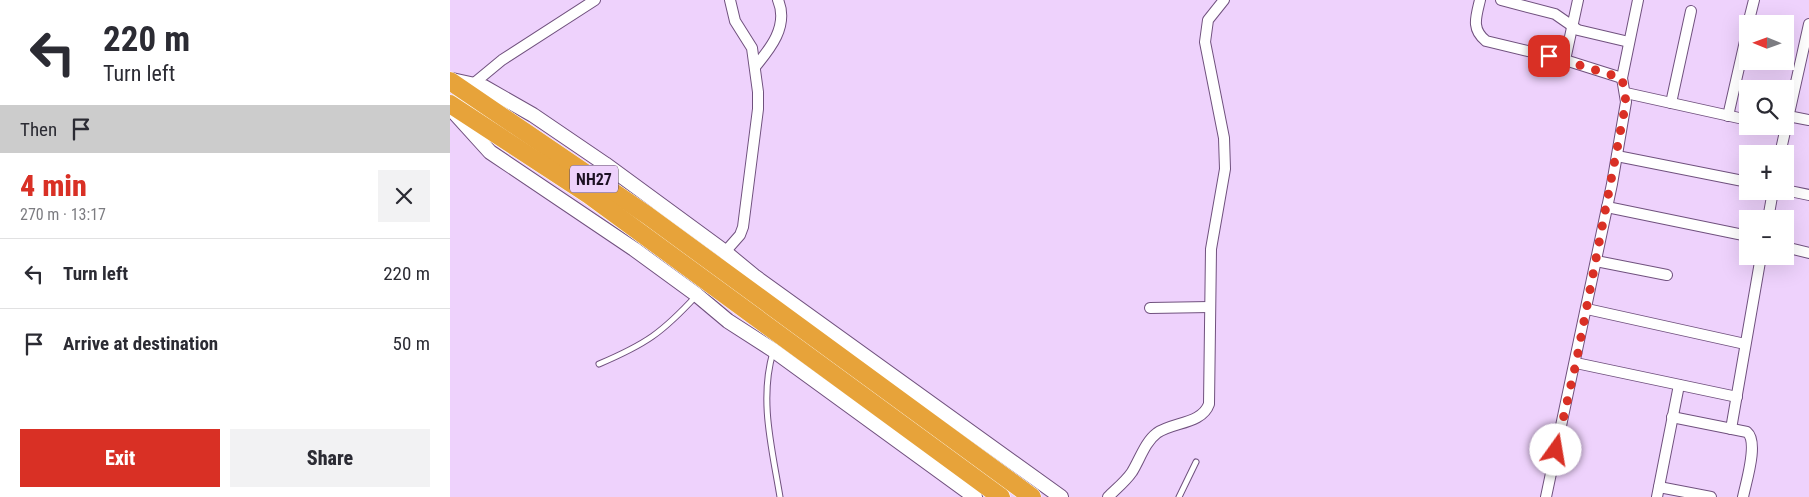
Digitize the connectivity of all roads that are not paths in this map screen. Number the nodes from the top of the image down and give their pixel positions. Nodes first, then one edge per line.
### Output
1 (595, 0) edge
2 (730, 0) edge
3 (778, 0) edge
4 (1480, 0) edge
5 (1501, 0) edge
6 (1578, 0) edge
7 (1638, 0) edge
8 (1754, 0) edge
9 (1223, 1) edge
10 (1691, 11) dead end
11 (1750, 15) edge
12 (1809, 24) edge
13 (1572, 26) junction
14 (1629, 42) junction
15 (1805, 58) edge
16 (1564, 60) junction
17 (755, 67) junction
18 (1739, 68) edge
19 (1622, 78) junction
20 (450, 80) edge
21 (473, 84) junction
22 (1626, 93) junction
23 (1794, 96) edge
24 (1672, 103) junction
25 (450, 104) edge
26 (450, 108) edge
27 (1728, 116) junction
28 (1794, 117) edge
29 (1739, 118) edge
30 (1809, 120) edge
31 (1617, 156) junction
32 (1739, 180) edge
33 (1794, 192) edge
34 (1809, 195) edge
35 (1607, 207) junction
36 (1739, 234) edge
37 (1794, 250) edge
38 (725, 252) junction
39 (1809, 254) edge
40 (1596, 261) junction
41 (1759, 265) edge
42 (736, 273) junction
43 (1667, 275) dead end
44 (752, 285) junction
45 (697, 295) junction
46 (1210, 307) junction
47 (1150, 308) dead end
48 (1586, 309) junction
49 (1746, 344) junction
50 (773, 350) junction
51 (1576, 363) junction
52 (599, 364) dead end
53 (1680, 385) junction
54 (1738, 397) junction
55 (1672, 417) junction
56 (1731, 429) junction
57 (1196, 462) dead end
58 (1658, 492) edge
59 (962, 493) edge
60 (780, 497) edge
61 (975, 497) edge
62 (1001, 497) edge
63 (1032, 497) edge
64 (1061, 497) edge
65 (1108, 497) edge
66 (1179, 497) edge
67 (1546, 497) edge
68 (1711, 497) edge
69 (1743, 497) edge

1 - 21 street
2 - 17 street
3 - 17 street
4 - 16 street
5 - 13 street
6 - 13 street
7 - 14 street
8 - 11 street
9 - 46 street
10 - 24 street
12 - 15 street
13 - 14 street
13 - 16 street
14 - 19 street
15 - 23 street
16 - 19 street
17 - 38 street
18 - 27 street
19 - 22 street
20 - 21 street
20 - 42 highway, NH27
21 - 38 street
22 - 24 street
22 - 31 street
24 - 27 street
25 - 62 highway, NH27
26 - 45 street
27 - 29 street
28 - 30 street
31 - 32 street
31 - 35 street
33 - 34 street
35 - 36 street
35 - 40 street
37 - 39 street
38 - 42 street
40 - 43 street
40 - 48 street
41 - 49 street
42 - 44 highway, NH27
44 - 63 highway, NH27
44 - 64 street
45 - 50 street
45 - 52 lane
46 - 47 street
46 - 65 street
48 - 49 street
48 - 51 street
49 - 54 street
50 - 59 street
50 - 60 lane
51 - 53 street
51 - 67 street
53 - 54 street
53 - 55 street
54 - 56 street
55 - 56 street
55 - 58 street
56 - 69 street
57 - 66 lane
58 - 68 street
59 - 61 street

